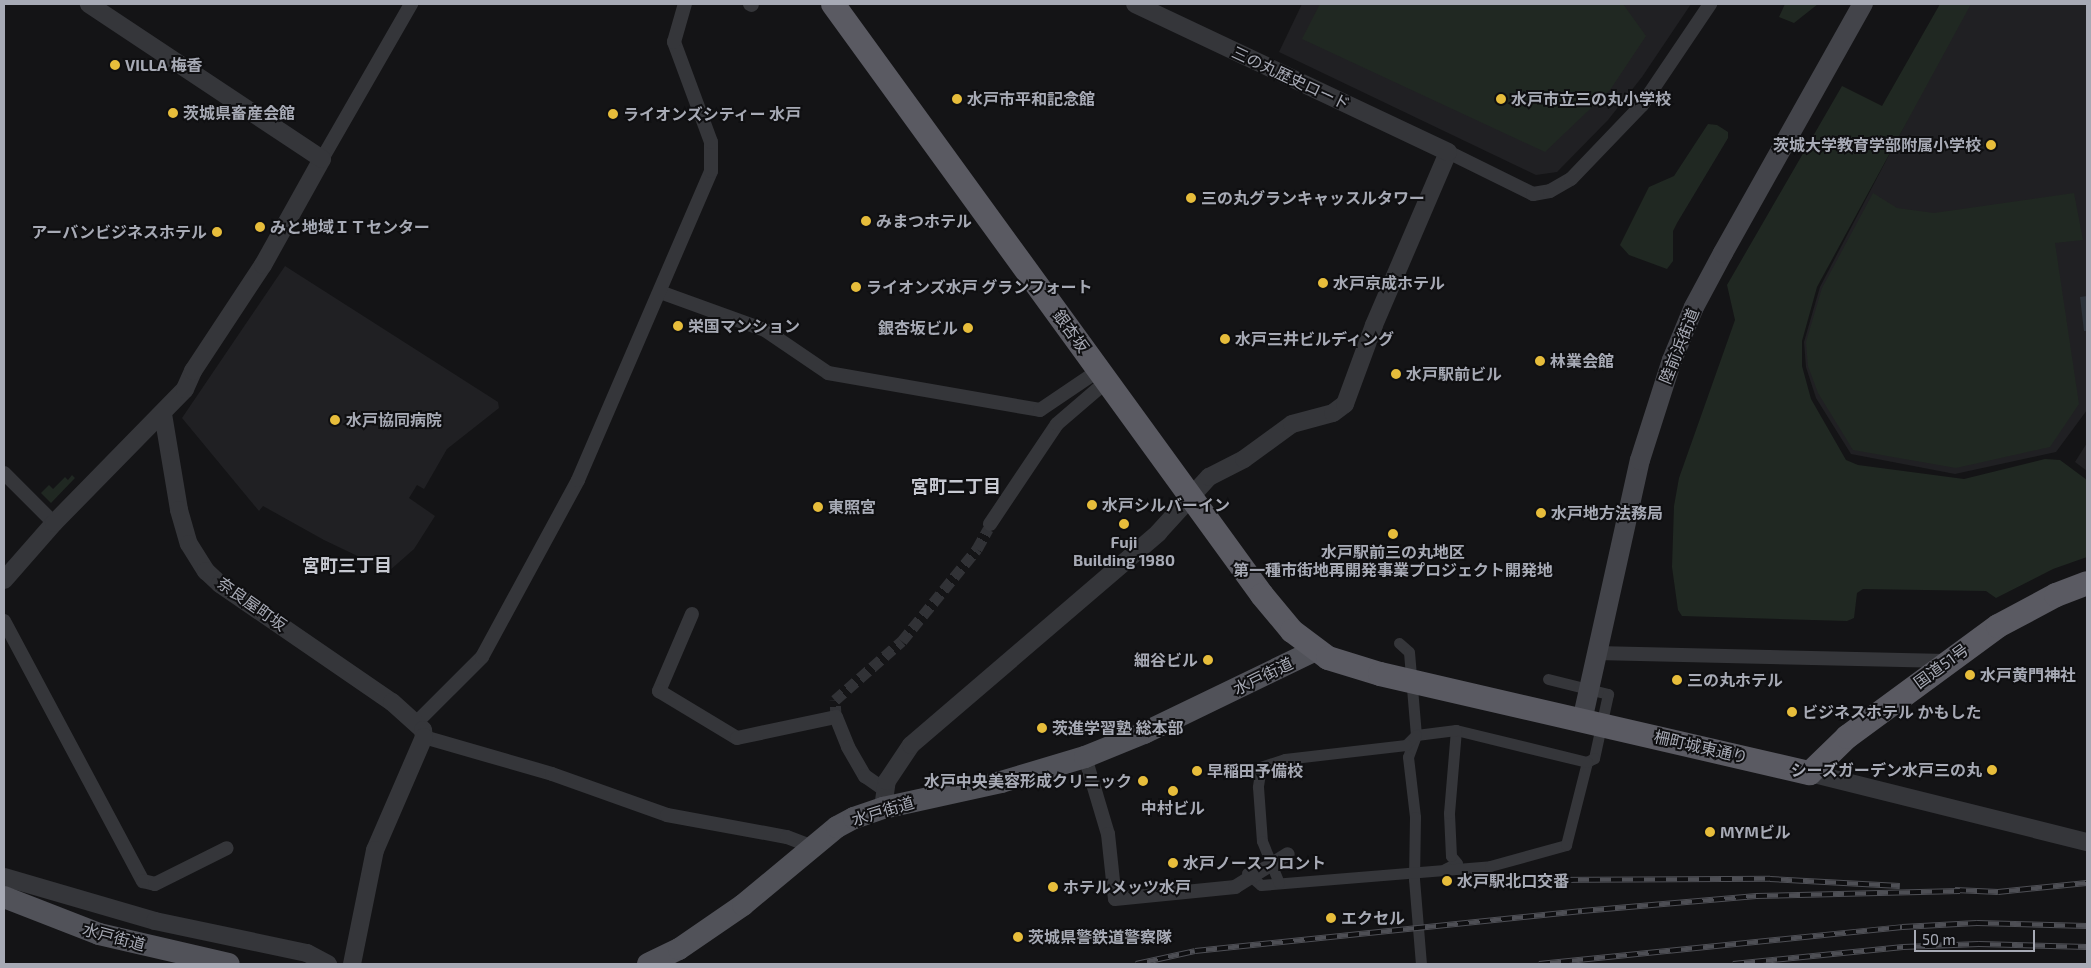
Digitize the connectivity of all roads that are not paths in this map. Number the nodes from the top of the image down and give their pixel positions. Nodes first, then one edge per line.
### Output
1 (88, 4) edge
2 (411, 4) edge
3 (685, 4) edge
4 (833, 4) edge
5 (1135, 4) edge
6 (1710, 4) edge
7 (1862, 4) edge
8 (1448, 152) junction
9 (322, 159) junction
10 (660, 292) junction
11 (1103, 375) junction
12 (163, 414) junction
13 (4, 474) edge
14 (1191, 496) junction
15 (54, 522) junction
16 (990, 524) tunnel mouth
17 (4, 580) edge
18 (2087, 583) edge
19 (692, 614) dead end
20 (4, 621) edge
21 (1399, 643) dead end
22 (1316, 650) junction
23 (1596, 653) junction
24 (1947, 662) junction
25 (1548, 679) dead end
26 (1582, 721) junction
27 (420, 730) junction
28 (1456, 730) junction
29 (1416, 735) junction
30 (1085, 757) junction
31 (1588, 762) junction
32 (1810, 773) junction
33 (884, 799) junction
34 (2087, 842) edge
35 (813, 847) junction
36 (227, 848) dead end
37 (1288, 854) dead end
38 (1444, 870) junction
39 (1247, 873) dead end
40 (4, 876) edge
41 (1414, 876) junction
42 (1278, 883) junction
43 (4, 897) edge
44 (229, 964) edge
45 (328, 964) edge
46 (352, 964) edge
47 (648, 964) edge
48 (1421, 964) edge

1 - 9 street
2 - 9 street
3 - 10 street
4 - 11 highway, 銀杏坂
5 - 8 street, 三の丸歴史ロード
6 - 8 street, 三の丸歴史ロード
7 - 23 main road, 陸前浜街道
8 - 14 street
9 - 12 street
10 - 11 street
10 - 27 street
11 - 14 highway, 銀杏坂
11 - 16 street
12 - 15 street
12 - 27 street, 奈良屋町坂
13 - 15 street
14 - 22 highway, 銀杏坂
14 - 33 street
15 - 17 street
18 - 24 highway, 国道51号
19 - 33 street
20 - 36 street
21 - 29 street
22 - 26 highway, 柵町城東通り
22 - 30 main road, 水戸街道
23 - 24 street
23 - 26 main road, 陸前浜街道
24 - 32 highway, 国道51号
25 - 31 street
26 - 32 highway, 柵町城東通り
27 - 35 street
27 - 46 street
28 - 29 street
28 - 31 street
28 - 38 street
29 - 41 street
29 - 42 street
30 - 33 main road, 水戸街道
30 - 37 street
31 - 38 street
32 - 34 street, 柵町城東通り
33 - 35 main road, 水戸街道
35 - 47 main road, 水戸街道
38 - 41 street
39 - 42 street
40 - 45 street
41 - 42 street
41 - 48 street
43 - 44 main road, 水戸街道

